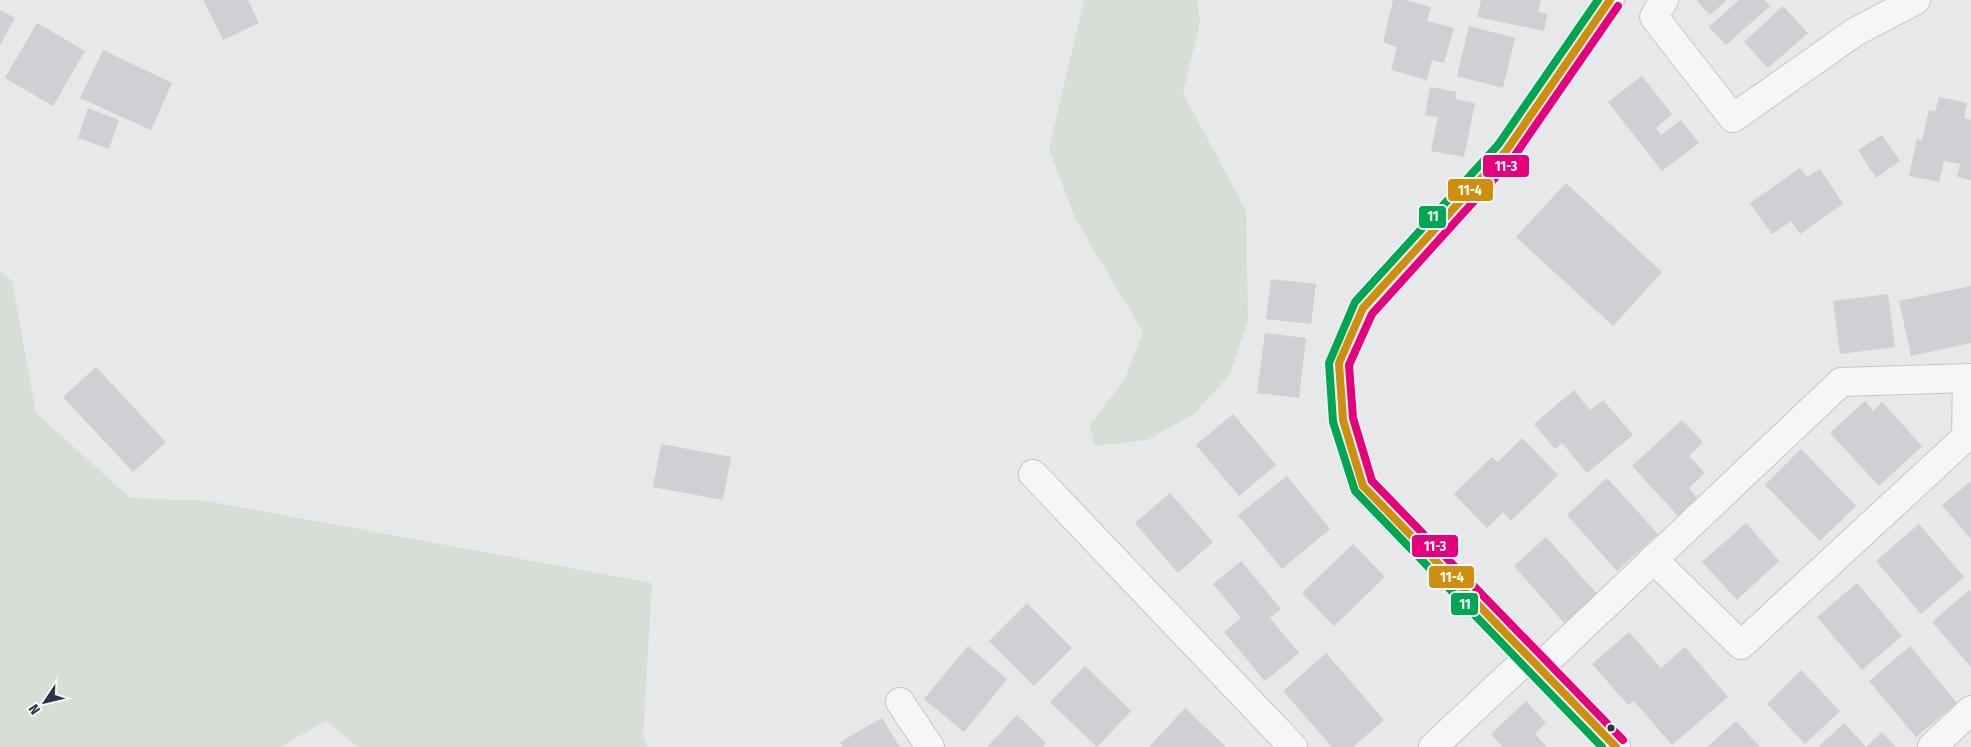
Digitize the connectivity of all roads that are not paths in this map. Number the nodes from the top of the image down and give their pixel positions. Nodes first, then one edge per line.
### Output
1 (1610, 0) edge
2 (1664, 0) edge
3 (1916, 0) edge
4 (1969, 378) edge
5 (1033, 474) dead end
6 (1653, 559) junction
7 (1534, 662) junction
8 (900, 702) dead end
9 (1971, 710) edge
10 (930, 747) edge
11 (1293, 747) edge
12 (1433, 747) edge
13 (1616, 747) edge
14 (1932, 747) edge

1 - 7 street
2 - 3 street
4 - 6 street
4 - 6 street
5 - 11 street
6 - 7 street
7 - 12 street
7 - 13 street
8 - 10 street
9 - 14 street

